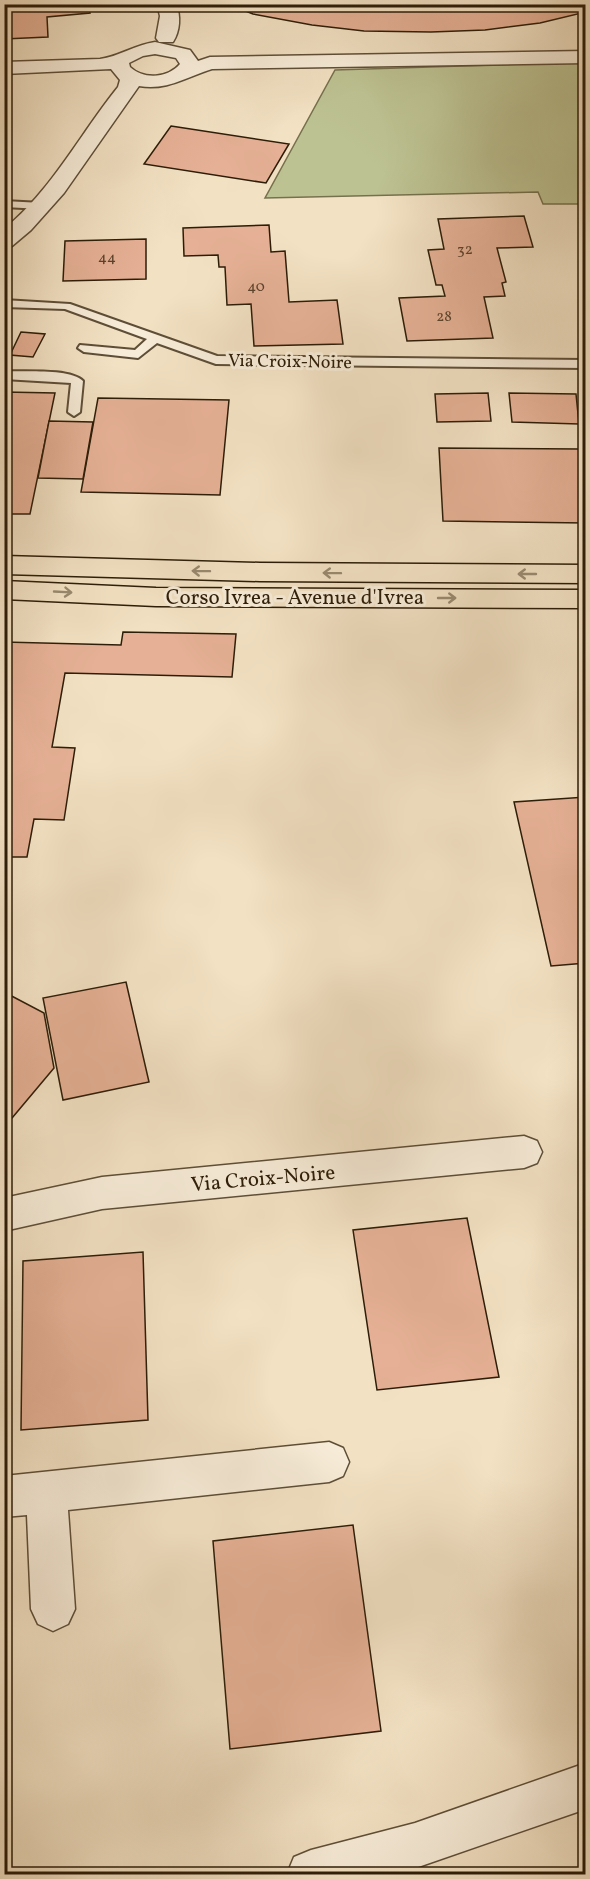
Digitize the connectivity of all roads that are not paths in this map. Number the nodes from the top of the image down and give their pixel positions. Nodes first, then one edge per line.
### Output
1 (165, 4) edge
2 (178, 54) junction
3 (585, 57) edge
4 (4, 68) edge
5 (130, 68) junction
6 (4, 204) edge
7 (42, 206) junction
8 (4, 241) edge
9 (4, 303) edge
10 (156, 338) junction
11 (84, 348) dead end
12 (585, 364) edge
13 (4, 375) edge
14 (74, 412) dead end
15 (4, 565) edge
16 (585, 574) edge
17 (4, 590) edge
18 (585, 599) edge
19 (524, 1152) dead end
20 (4, 1215) edge
21 (329, 1462) dead end
22 (46, 1492) junction
23 (4, 1497) edge
24 (53, 1609) dead end
25 (585, 1786) edge
26 (311, 1875) edge

1 - 2 street
2 - 3 street
2 - 5 street
2 - 5 street
4 - 5 street
5 - 7 street
6 - 7 lane
7 - 8 street
9 - 10 lane, Via Croix-Noire
10 - 11 lane
10 - 12 lane, Via Croix-Noire
13 - 14 lane
16 -> 15 main road, Corso Ivrea - Avenue d'Ivrea
17 -> 18 main road, Corso Ivrea - Avenue d'Ivrea
19 - 20 street, Via Croix-Noire
21 - 22 street
22 - 23 street
22 - 24 street
25 - 26 street

